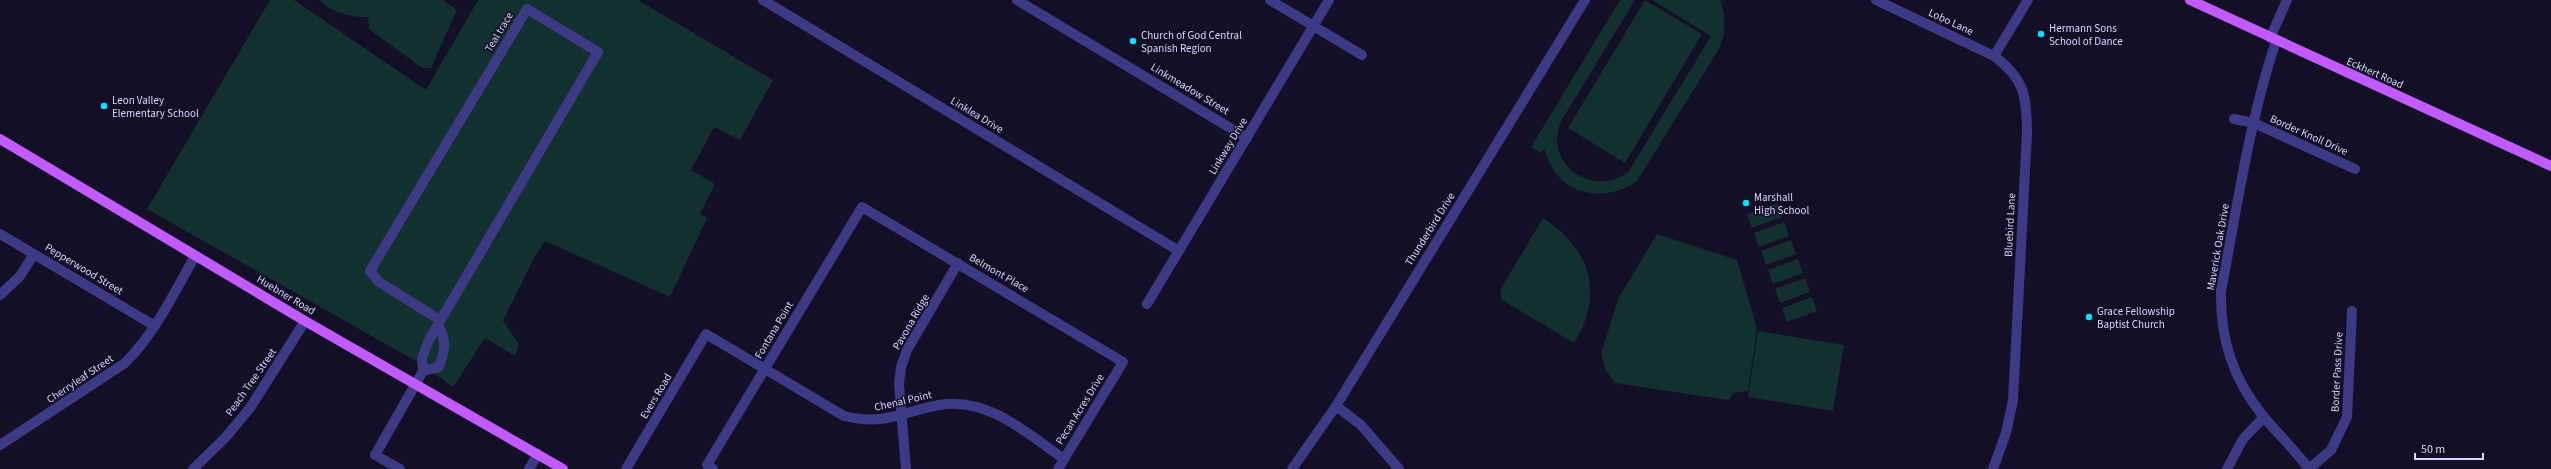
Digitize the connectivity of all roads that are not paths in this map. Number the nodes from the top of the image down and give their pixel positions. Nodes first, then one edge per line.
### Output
1 (765, 0) edge
2 (1017, 0) edge
3 (1270, 0) edge
4 (1329, 0) edge
5 (1585, 0) edge
6 (1876, 0) edge
7 (2028, 0) edge
8 (2190, 0) edge
9 (2287, 0) edge
10 (1313, 26) junction
11 (2273, 40) junction
12 (1362, 55) dead end
13 (1994, 56) junction
14 (2234, 119) dead end
15 (2254, 124) junction
16 (1247, 138) junction
17 (0, 139) edge
18 (2551, 166) edge
19 (2355, 169) dead end
20 (862, 207) joint
21 (0, 234) edge
22 (1179, 251) junction
23 (34, 254) junction
24 (195, 256) junction
25 (958, 263) junction
26 (0, 295) edge
27 (1147, 304) dead end
28 (2352, 311) dead end
29 (305, 321) junction
30 (439, 323) junction
31 (155, 326) junction
32 (706, 334) joint
33 (1123, 362) joint
34 (764, 370) junction
35 (423, 371) junction
36 (416, 384) junction
37 (1336, 406) junction
38 (901, 416) junction
39 (2264, 417) junction
40 (0, 445) edge
41 (538, 454) junction
42 (1064, 459) junction
43 (710, 467) edge
44 (193, 469) edge
45 (400, 469) edge
46 (529, 469) edge
47 (563, 469) edge
48 (626, 469) edge
49 (906, 469) edge
50 (1058, 469) edge
51 (1292, 469) edge
52 (1399, 469) edge
53 (1993, 469) edge
54 (2227, 469) edge
55 (2309, 469) edge

1 - 22 street, Linklea Drive
2 - 16 street, Linkmeadow Street
3 - 10 street
4 - 10 street, Linkway Drive
5 - 37 street, Thunderbird Drive
6 - 13 street, Lobo Lane
7 - 13 street
8 - 11 main road, Eckhert Road
9 - 11 street, Maverick Oak Drive
10 - 12 street
10 - 16 street, Linkway Drive
11 - 15 street, Maverick Oak Drive
11 - 18 main road, Eckhert Road
13 - 53 street, Bluebird Lane
14 - 15 street
15 - 19 street, Border Knoll Drive
15 - 39 street, Maverick Oak Drive
16 - 22 street, Linkway Drive
17 - 24 main road, Huebner Road
20 - 25 street, Belmont Place
20 - 34 street, Fontana Point
21 - 23 street, Pepperwood Street
22 - 27 street, Linkway Drive
23 - 26 street
23 - 31 street, Pepperwood Street
24 - 29 main road, Huebner Road
24 - 31 street, Cherryleaf Street
25 - 33 street, Belmont Place
25 - 38 street, Pavona Ridge
28 - 55 street, Border Pass Drive
29 - 36 main road, Huebner Road
29 - 44 street, Peach Tree Street
30 - 30 street, Teal trace
30 - 35 street, Teal trace
30 - 35 street
31 - 40 street, Cherryleaf Street
32 - 34 street, Chenal Point
32 - 48 street, Evers Road
33 - 42 street, Pecan Acres Drive
34 - 38 street, Chenal Point
34 - 43 street, Fontana Point
35 - 36 street, Teal trace
36 - 41 main road, Huebner Road
36 - 45 street, Teal trace
37 - 51 street, Thunderbird Drive
37 - 52 street
38 - 42 street, Chenal Point
38 - 49 street, Pavona Ridge
39 - 54 street
39 - 55 street, Maverick Oak Drive
41 - 46 street
41 - 47 main road, Huebner Road
42 - 50 street, Pecan Acres Drive

